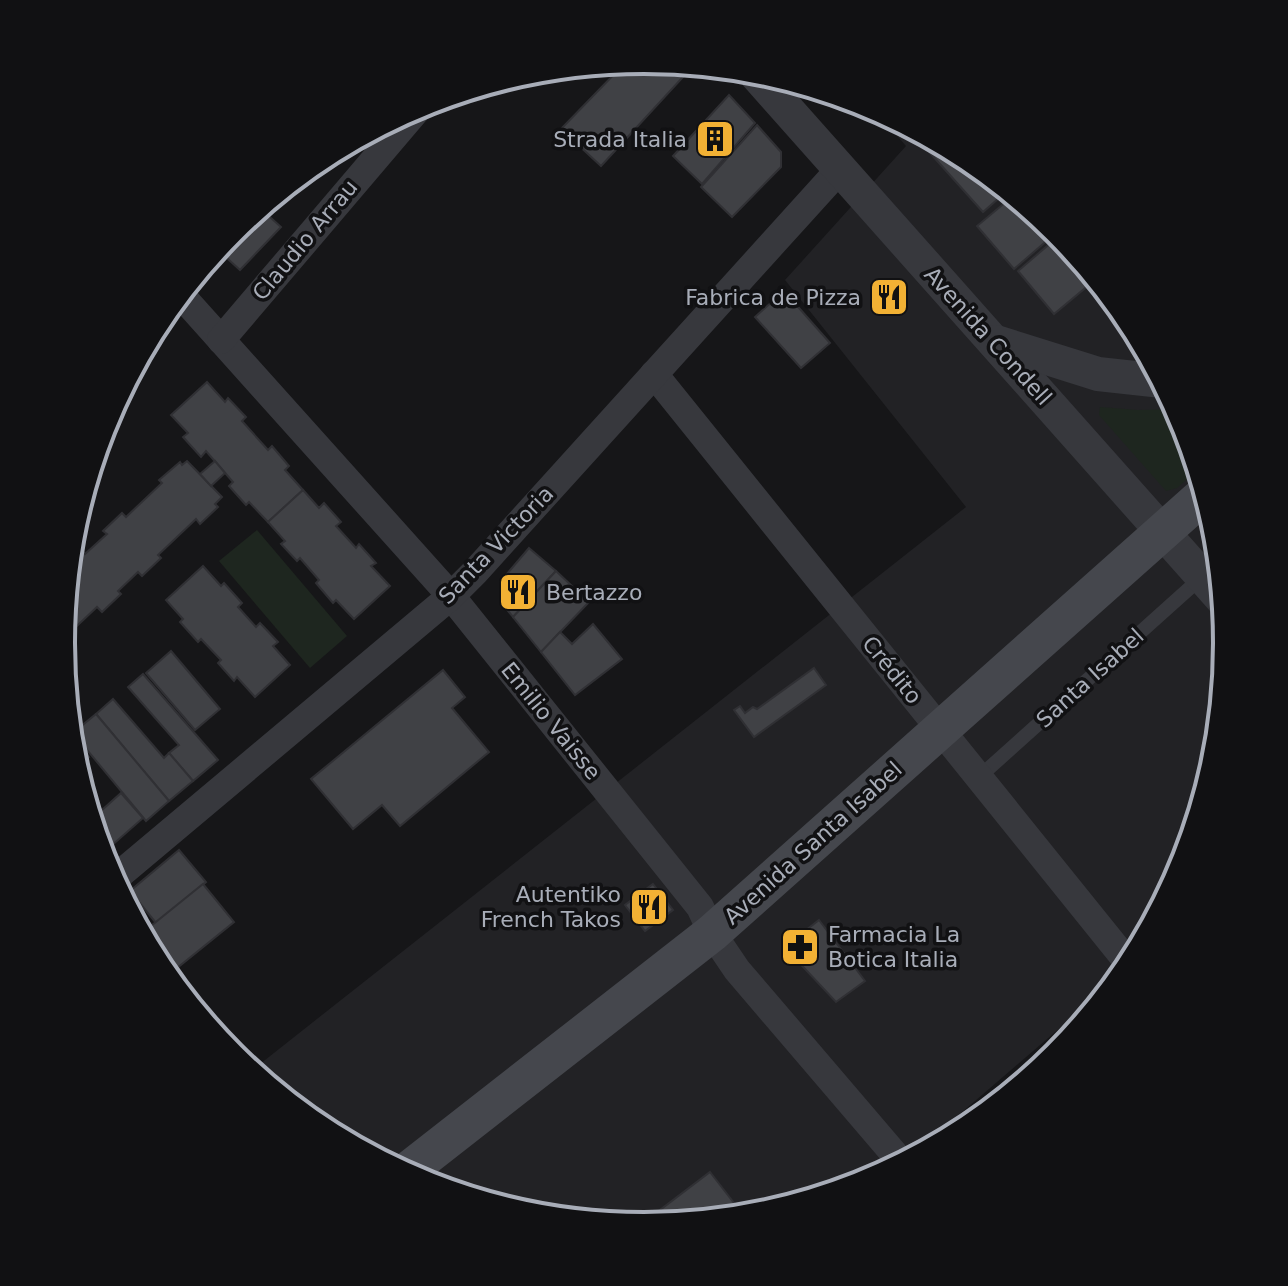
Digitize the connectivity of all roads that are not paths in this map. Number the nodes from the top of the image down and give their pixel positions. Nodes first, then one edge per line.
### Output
1 (768, 88) edge
2 (401, 129) edge
3 (840, 169) junction
4 (188, 303) edge
5 (221, 340) junction
6 (992, 340) junction
7 (654, 374) junction
8 (1148, 379) edge
9 (1196, 503) edge
10 (1163, 533) junction
11 (1210, 585) edge
12 (1210, 591) edge
13 (451, 596) junction
14 (939, 729) junction
15 (978, 778) junction
16 (123, 872) edge
17 (712, 933) junction
18 (1121, 953) edge
19 (894, 1154) edge
20 (416, 1164) edge

1 - 3 street, Avenida Condell
2 - 5 street, Claudio Arrau
3 - 6 street, Avenida Condell
3 - 7 street, Santa Victoria
4 - 5 street, Emilio Vaisse
5 - 13 street, Emilio Vaisse
6 - 8 street
6 - 10 street, Avenida Condell
7 - 13 street, Santa Victoria
7 - 14 street, Crédito
9 - 10 main road, Avenida Santa Isabel
10 - 11 street, Avenida Condell
10 - 14 main road, Avenida Santa Isabel
12 - 15 lane, Santa Isabel
13 - 16 street, Santa Victoria
13 - 17 street, Emilio Vaisse
14 - 15 street, Crédito
14 - 17 main road, Avenida Santa Isabel
15 - 18 street, Crédito
17 - 19 street, Emilio Vaisse
17 - 20 main road, Avenida Santa Isabel

